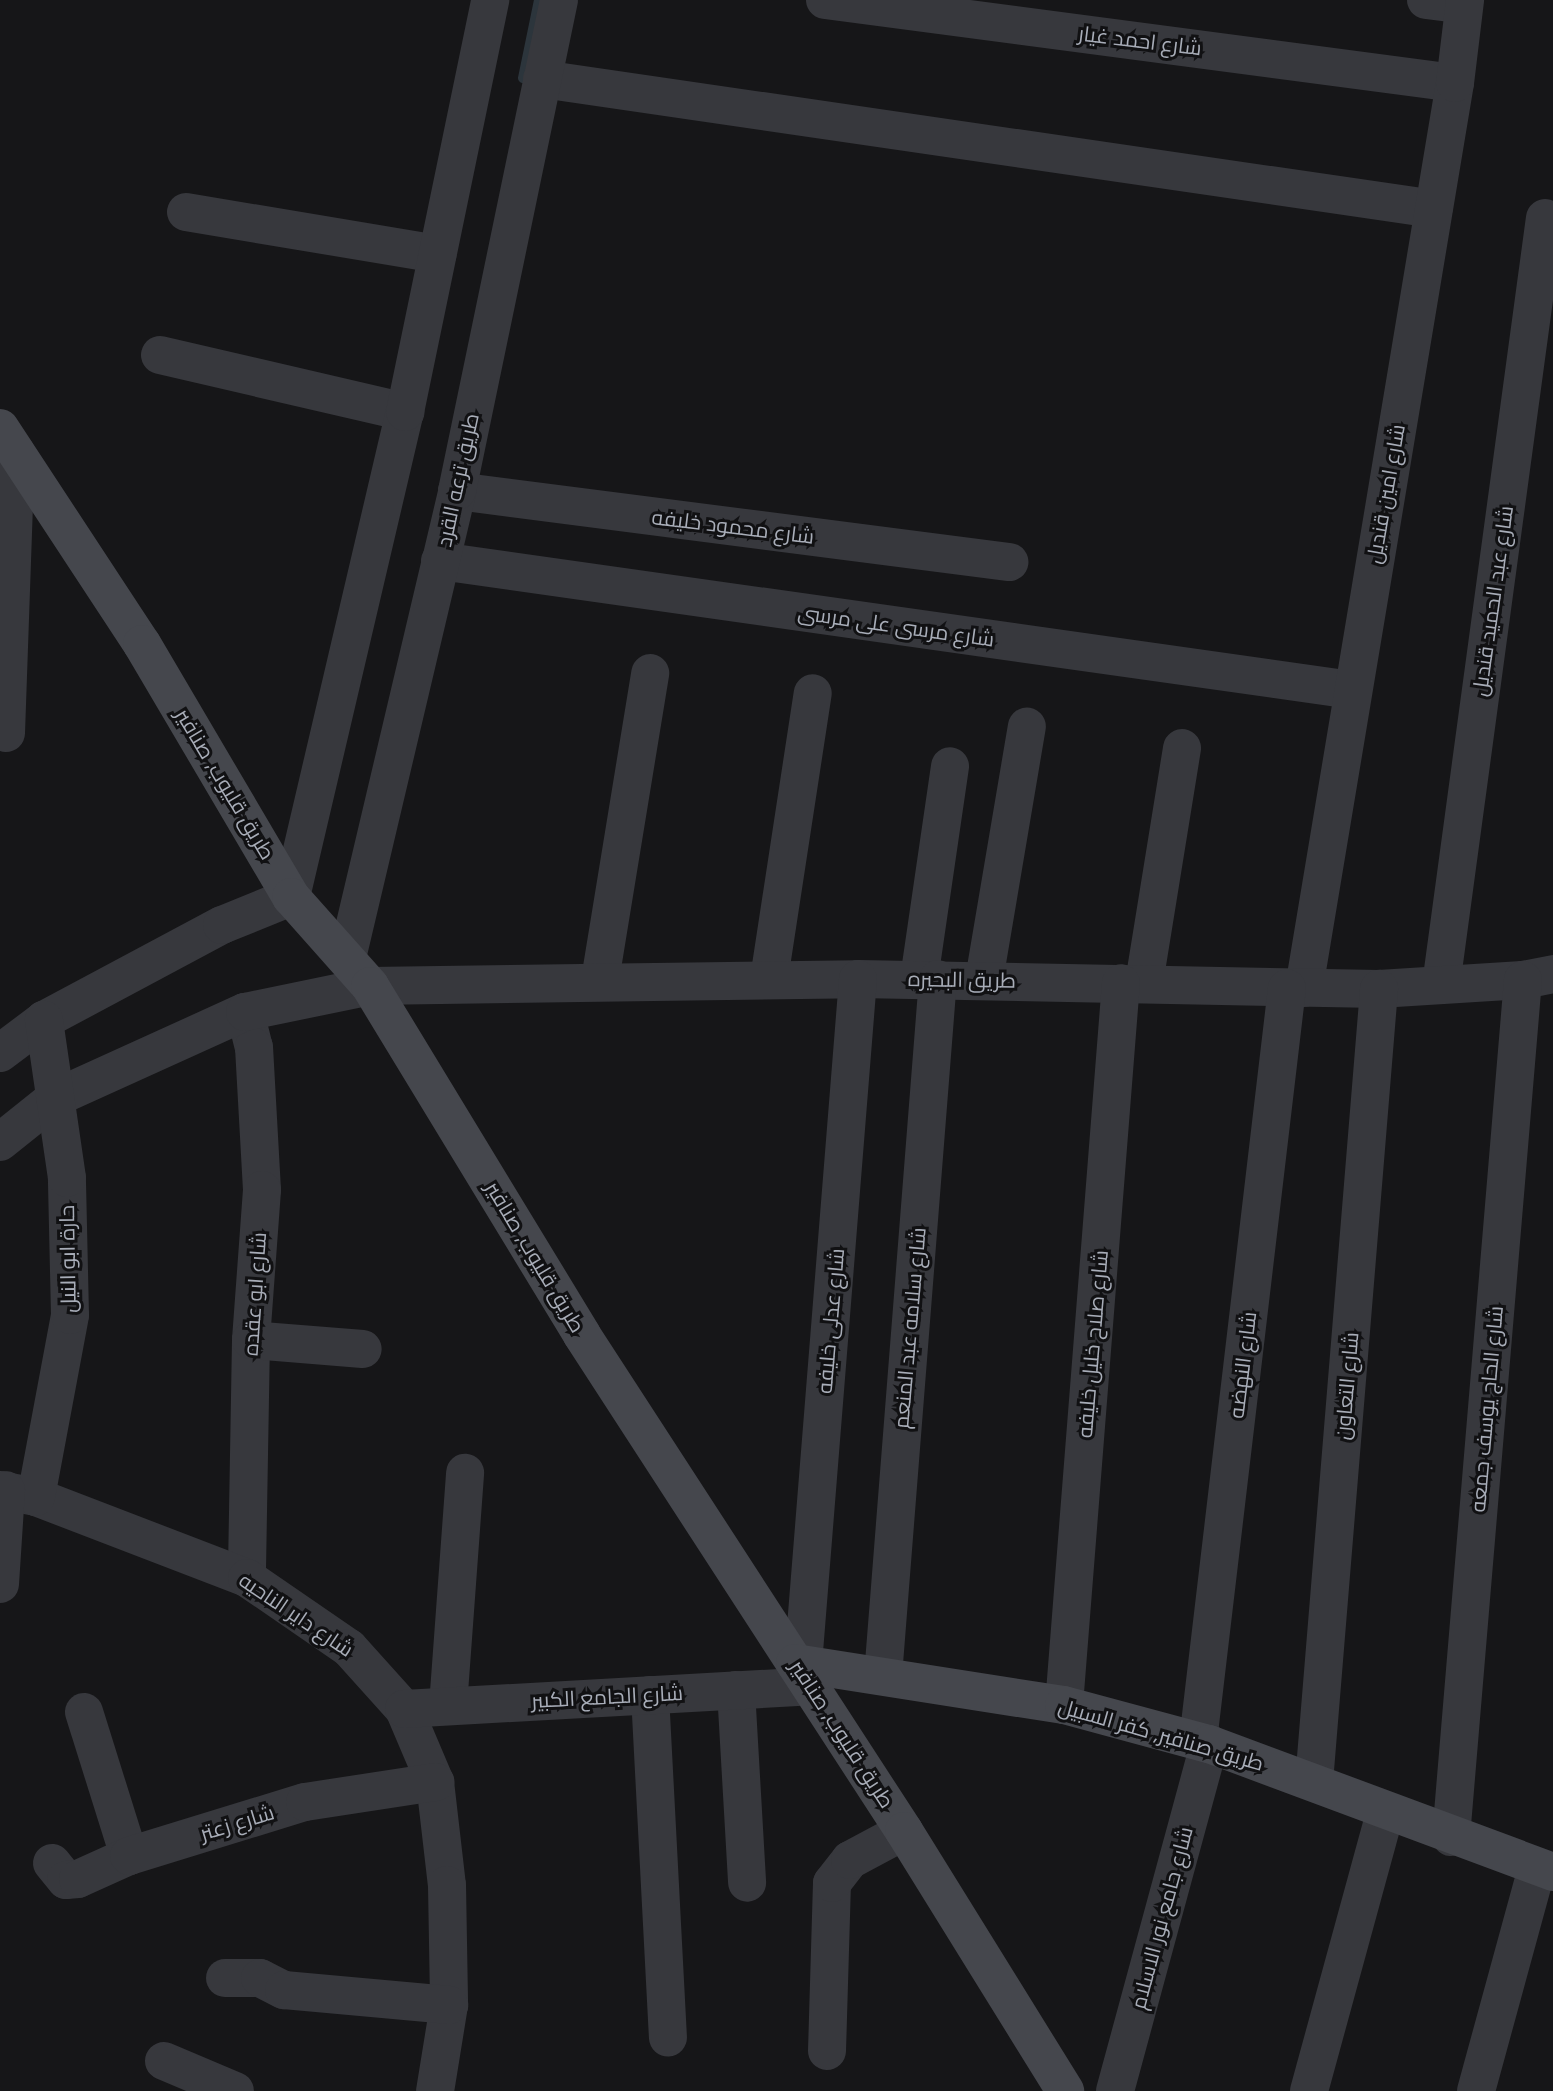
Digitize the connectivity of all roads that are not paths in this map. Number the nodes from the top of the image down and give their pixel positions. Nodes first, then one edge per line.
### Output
1 (490, 0) edge
2 (559, 0) edge
3 (825, 0) edge
4 (1426, 0) edge
5 (1464, 3) edge
6 (542, 79) junction
7 (1455, 83) junction
8 (1434, 209) junction
9 (186, 212) dead end
10 (1545, 218) dead end
11 (438, 254) junction
12 (160, 355) dead end
13 (405, 412) junction
14 (8, 440) edge
15 (457, 491) junction
16 (440, 561) junction
17 (1009, 562) dead end
18 (650, 673) dead end
19 (1352, 690) junction
20 (813, 692) dead end
21 (1027, 727) dead end
22 (6, 733) dead end
23 (1182, 748) dead end
24 (950, 766) dead end
25 (291, 897) junction
26 (358, 972) junction
27 (1538, 977) edge
28 (769, 979) junction
29 (858, 979) junction
30 (928, 979) junction
31 (600, 980) junction
32 (984, 980) junction
33 (1133, 983) junction
34 (1441, 985) junction
35 (1296, 988) junction
36 (1379, 989) junction
37 (245, 1012) junction
38 (44, 1020) junction
39 (0, 1053) edge
40 (55, 1098) junction
41 (0, 1142) edge
42 (251, 1340) junction
43 (363, 1349) dead end
44 (465, 1473) dead end
45 (14, 1492) edge
46 (247, 1578) junction
47 (0, 1584) edge
48 (803, 1671) junction
49 (883, 1676) junction
50 (736, 1690) junction
51 (650, 1695) junction
52 (1064, 1705) junction
53 (448, 1706) junction
54 (404, 1709) junction
55 (84, 1712) dead end
56 (1203, 1743) junction
57 (435, 1782) junction
58 (1314, 1782) junction
59 (1385, 1813) junction
60 (904, 1831) junction
61 (1451, 1837) junction
62 (129, 1856) junction
63 (52, 1863) dead end
64 (1545, 1870) edge
65 (747, 1883) dead end
66 (225, 1978) dead end
67 (449, 2005) junction
68 (668, 2038) dead end
69 (827, 2051) dead end
70 (164, 2061) dead end
71 (235, 2091) edge
72 (435, 2091) edge
73 (1066, 2091) edge
74 (1115, 2091) edge
75 (1309, 2091) edge
76 (1476, 2091) edge

1 - 11 street
2 - 6 street, طريق ترعه القرد
3 - 7 street, شارع احمد غيار
4 - 5 street
5 - 7 street, شارع امين قنديل
6 - 8 street
6 - 15 street, طريق ترعه القرد
7 - 8 street, شارع امين قنديل
8 - 19 street, شارع امين قنديل
9 - 11 street
10 - 34 street, شارع عبد الحميد قنديل
11 - 13 street
12 - 13 street
13 - 25 street
14 - 22 street
14 - 25 street, طريق قليوب, صنافير
15 - 16 street, طريق ترعه القرد
15 - 17 street, شارع محمود خليفه
16 - 19 street, شارع مرسى على مرسى
16 - 26 street, طريق ترعه القرد
18 - 31 street
19 - 35 street, شارع امين قنديل
20 - 28 street
21 - 32 street
23 - 33 street, شارع صلاح خليل خليفه
24 - 30 street, شارع سلامه عبد المنعم
25 - 26 street, طريق قليوب, صنافير
25 - 38 street
26 - 31 street, طريق البحيره
26 - 37 street, طريق البحيره
26 - 48 street, طريق قليوب, صنافير
27 - 34 street, طريق البحيره
27 - 61 street, شارع الحاج يوسف جمعه
28 - 29 street, طريق البحيره
28 - 31 street, طريق البحيره
29 - 30 street, طريق البحيره
29 - 48 street, شارع عدلى خليفه
30 - 32 street, طريق البحيره
30 - 49 street, شارع سلامه عبد المنعم
32 - 33 street, طريق البحيره
33 - 35 street, طريق البحيره
33 - 52 street, شارع صلاح خليل خليفه
34 - 36 street, طريق البحيره
35 - 36 street, طريق البحيره
35 - 56 street, شارع النهضه
36 - 58 street, شارع التعاون
37 - 40 street, طريق البحيره
37 - 42 street, شارع ابو عقده
38 - 39 street
38 - 40 street, حارة ابو النيل
40 - 41 street, طريق البحيره
40 - 45 street, حارة ابو النيل
42 - 43 street
42 - 46 street, شارع ابو عقده
44 - 53 street
45 - 46 street, شارع داير الناحيه
45 - 47 street, حارة ابو النيل
46 - 54 street, شارع داير الناحيه
48 - 49 street, طريق صنافير, كفر السبيل
48 - 50 street, شارع الجامع الكبير
48 - 60 street, طريق قليوب, صنافير
49 - 52 street, طريق صنافير, كفر السبيل
50 - 51 street, شارع الجامع الكبير
50 - 65 street
51 - 53 street, شارع الجامع الكبير
51 - 68 street
52 - 56 street, طريق صنافير, كفر السبيل
53 - 54 street, شارع الجامع الكبير
54 - 57 street, شارع داير الناحيه
55 - 62 street
56 - 58 street, طريق صنافير, كفر السبيل
56 - 74 street, شارع جامع نور الاسلام
57 - 62 street, شارع زعتر
57 - 67 street, شارع داير الناحيه
58 - 59 street, طريق صنافير, كفر السبيل
59 - 61 street, طريق صنافير, كفر السبيل
59 - 75 street
60 - 69 street
60 - 73 street, طريق قليوب, صنافير
61 - 64 street, طريق صنافير, كفر السبيل
62 - 63 street, شارع زعتر
64 - 76 street
66 - 67 street
67 - 72 street, شارع داير الناحيه
70 - 71 street

